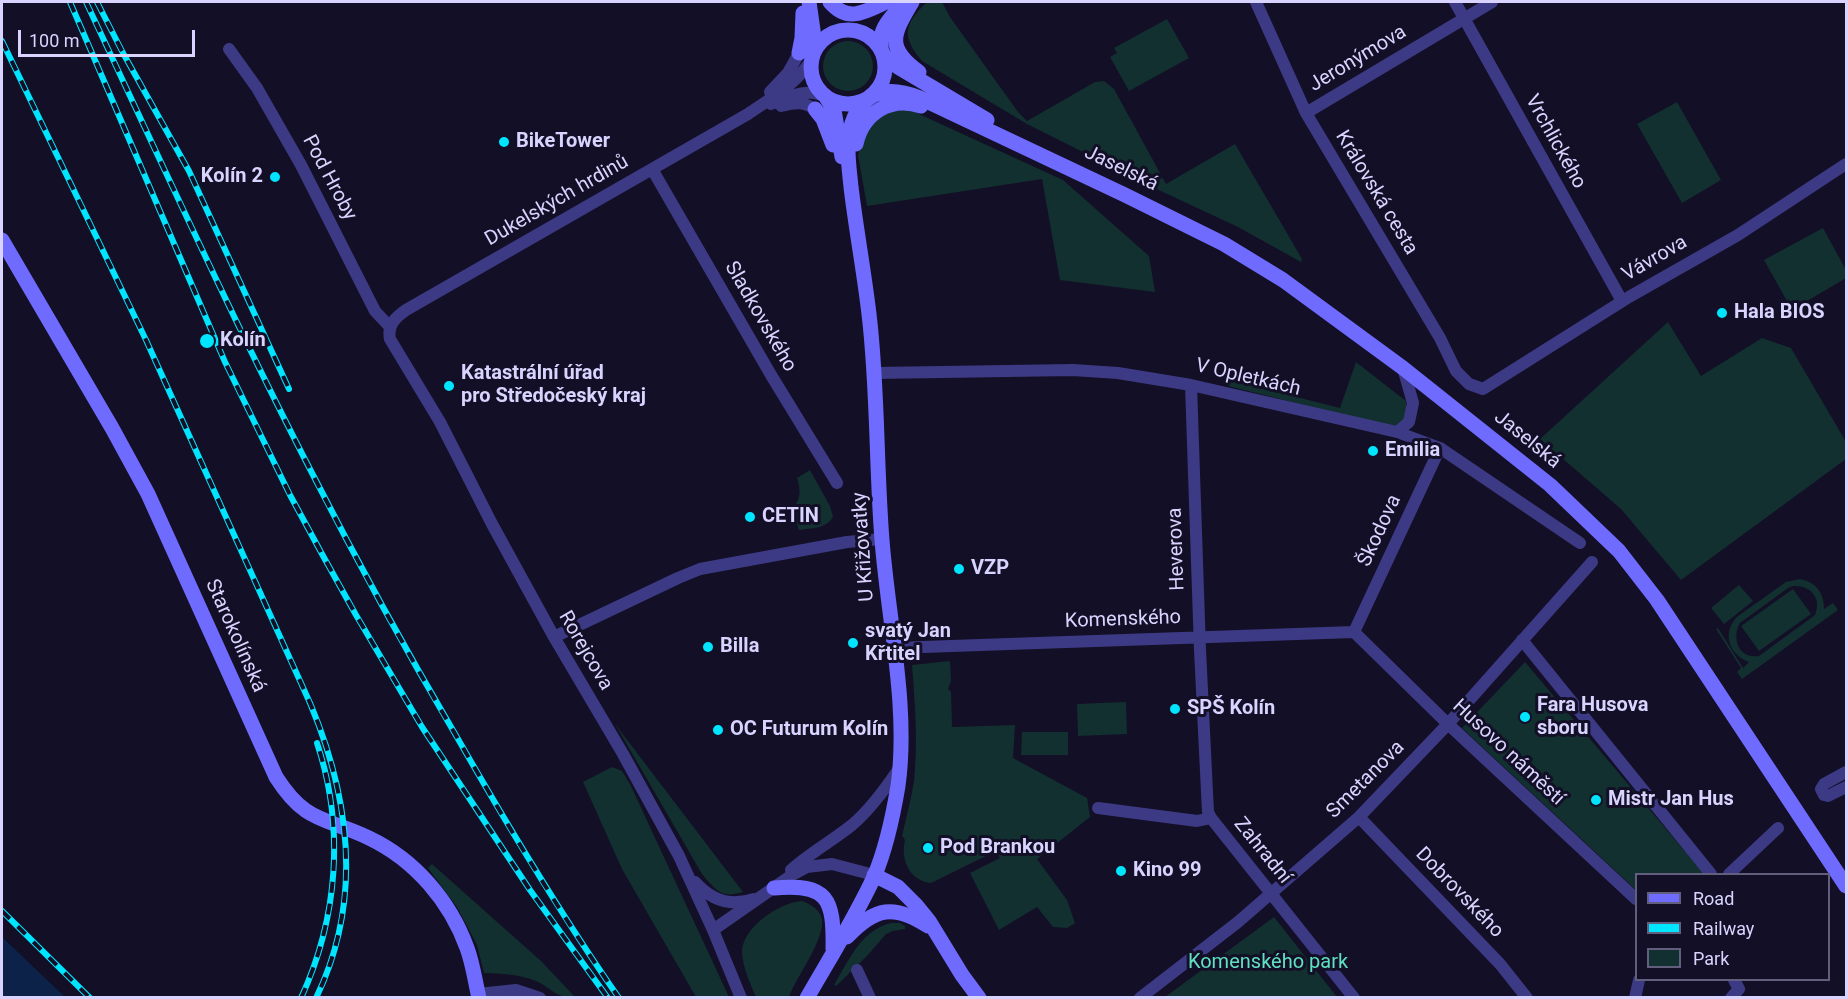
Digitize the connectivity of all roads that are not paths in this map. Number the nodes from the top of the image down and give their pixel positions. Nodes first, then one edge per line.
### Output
1 (803, 2) edge
2 (809, 2) edge
3 (820, 2) edge
4 (830, 2) edge
5 (886, 2) edge
6 (896, 2) edge
7 (905, 2) edge
8 (912, 2) edge
9 (1256, 2) edge
10 (1455, 2) edge
11 (1492, 2) edge
12 (1464, 18) junction
13 (847, 30) junction
14 (229, 49) dead end
15 (882, 52) junction
16 (805, 57) junction
17 (826, 97) junction
18 (868, 98) junction
19 (815, 109) joint
20 (1306, 113) junction
21 (748, 114) junction
22 (986, 124) junction
23 (1846, 164) edge
24 (652, 169) junction
25 (854, 213) junction
26 (2, 240) edge
27 (1622, 301) junction
28 (390, 327) junction
29 (1402, 368) junction
30 (875, 372) junction
31 (1191, 385) junction
32 (1483, 388) joint
33 (1397, 432) junction
34 (1440, 448) junction
35 (837, 483) dead end
36 (882, 539) junction
37 (1580, 543) dead end
38 (1592, 562) dead end
39 (1354, 632) junction
40 (554, 637) junction
41 (1199, 637) junction
42 (1522, 640) junction
43 (894, 648) junction
44 (1448, 724) junction
45 (900, 767) junction
46 (1846, 772) edge
47 (1846, 787) edge
48 (1098, 808) dead end
49 (1359, 817) junction
50 (1210, 818) junction
51 (1778, 828) dead end
52 (1710, 873) edge
53 (1730, 873) edge
54 (874, 875) junction
55 (689, 876) junction
56 (1846, 886) edge
57 (769, 892) junction
58 (1271, 894) junction
59 (1635, 898) edge
60 (713, 930) junction
61 (934, 930) junction
62 (831, 956) junction
63 (856, 970) dead end
64 (1640, 981) edge
65 (1735, 981) edge
66 (478, 996) edge
67 (540, 998) edge
68 (741, 998) edge
69 (807, 998) edge
70 (870, 998) edge
71 (978, 998) edge
72 (1140, 998) edge
73 (1354, 998) edge
74 (1527, 998) edge
75 (1635, 998) edge
76 (1731, 998) edge

1 - 16 street
2 - 16 street
3 - 13 street
4 - 5 street
6 - 13 street
7 - 15 street
8 - 22 street
9 - 20 street, Královská cesta
10 - 12 street, Vrchlického
11 - 12 street, Jeronýmova
12 - 20 street, Jeronýmova
12 - 27 street, Vrchlického
13 - 15 street
13 - 16 street
14 - 28 street, Pod Hroby
15 - 18 street
15 - 22 street, Jaselská
16 - 17 street
16 - 21 street, Dukelských hrdinů
17 - 18 street
17 - 21 street, Dukelských hrdinů
17 - 25 street, U Křižovatky
18 - 22 street, Jaselská
18 - 25 street, U Křižovatky
19 - 21 street, Dukelských hrdinů
19 - 25 street
20 - 32 street, Královská cesta
21 - 24 street, Dukelských hrdinů
22 - 25 street
22 - 29 street, Jaselská
23 - 27 street, Vávrova
24 - 28 street, Dukelských hrdinů
24 - 35 street, Sladkovského
25 - 30 street, U Křižovatky
26 - 66 street, Starokolínská
27 - 32 street, Vávrova
28 - 40 street, Rorejcova
29 - 33 street
29 - 56 street, Jaselská
30 - 31 street, V Opletkách
30 - 36 street, U Křižovatky
31 - 33 street, V Opletkách
31 - 41 street, Heverova
33 - 34 street, V Opletkách
34 - 37 street, V Opletkách
34 - 39 street, Škodova
36 - 40 street
36 - 43 street, U Křižovatky
38 - 42 street, Smetanova
39 - 41 street, Komenského
39 - 44 street, Husovo náměstí
40 - 55 street, Rorejcova
41 - 43 street, Komenského
41 - 50 street, Heverova
42 - 44 street, Smetanova
42 - 52 street
43 - 45 street, U Křižovatky
44 - 49 street, Smetanova
44 - 59 street, Husovo náměstí
45 - 54 street, U Křižovatky
45 - 57 street
46 - 47 street
48 - 50 street, Zahradní
49 - 58 street, Smetanova
49 - 74 street, Dobrovského
50 - 58 street, Zahradní
51 - 53 street
54 - 57 street
54 - 61 street
54 - 62 street, U Křižovatky
55 - 57 street
55 - 60 street, Rorejcova
57 - 60 street
57 - 62 street
58 - 72 street, Smetanova
58 - 73 street, Zahradní
60 - 68 street, Rorejcova
61 - 62 street
61 - 71 street
62 - 69 street
63 - 70 street
64 - 75 street
65 - 76 street
66 - 67 street, Starokolínská

